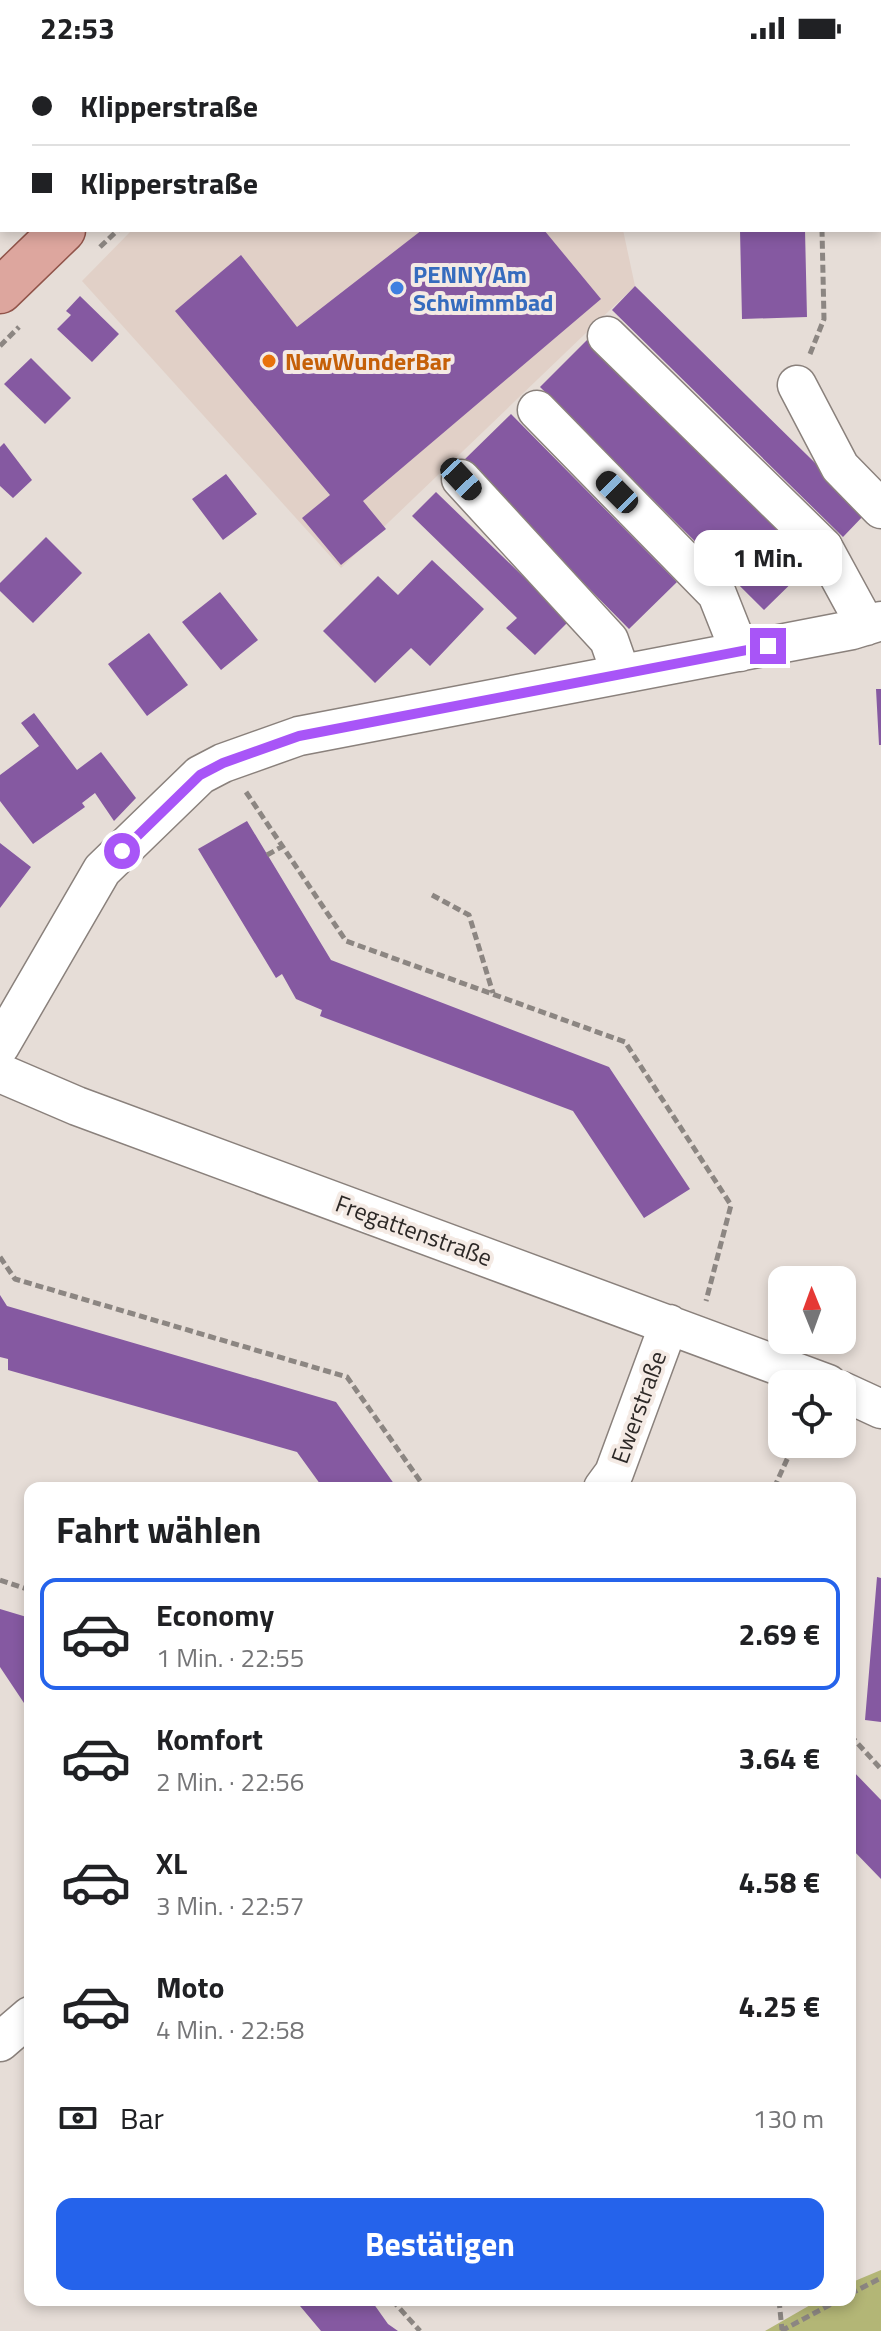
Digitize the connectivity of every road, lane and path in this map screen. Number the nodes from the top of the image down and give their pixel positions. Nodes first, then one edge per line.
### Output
1 (61, 232) edge
2 (822, 232) edge
3 (0, 291) edge
4 (607, 336) dead end
5 (797, 385) joint
6 (537, 410) dead end
7 (461, 479) dead end
8 (881, 509) edge
9 (874, 624) edge
10 (740, 652) junction
11 (621, 674) junction
12 (223, 763) junction
13 (283, 846) junction
14 (267, 855) dead end
15 (432, 895) dead end
16 (493, 994) junction
17 (0, 1046) edge
18 (0, 1073) edge
19 (0, 1257) edge
20 (682, 1329) junction
21 (791, 1370) edge
22 (856, 1397) edge
23 (881, 1409) edge
24 (788, 1458) edge
25 (421, 1482) edge
26 (607, 1482) edge
27 (777, 1482) edge
28 (0, 1580) edge
29 (24, 1588) edge
30 (856, 1742) edge
31 (881, 1769) edge
32 (24, 2021) edge
33 (0, 2042) edge
34 (881, 2278) edge
35 (856, 2291) edge
36 (397, 2306) edge
37 (780, 2306) edge
38 (828, 2306) edge
39 (782, 2330) edge
40 (420, 2331) edge

1 - 3 main road
2 - 5 path
4 - 9 street
5 - 8 street
6 - 10 street
7 - 11 street
9 - 10 street
10 - 11 street
11 - 12 street
12 - 13 path
12 - 17 street
13 - 14 path
13 - 16 path
15 - 16 path
16 - 20 path
18 - 20 street, Fregattenstraße
19 - 25 path
20 - 21 street, Fregattenstraße
20 - 26 street, Ewerstraße
22 - 23 street
24 - 27 path
28 - 29 path
30 - 31 path
32 - 33 street
34 - 35 path
36 - 40 path
37 - 39 path
38 - 39 path

